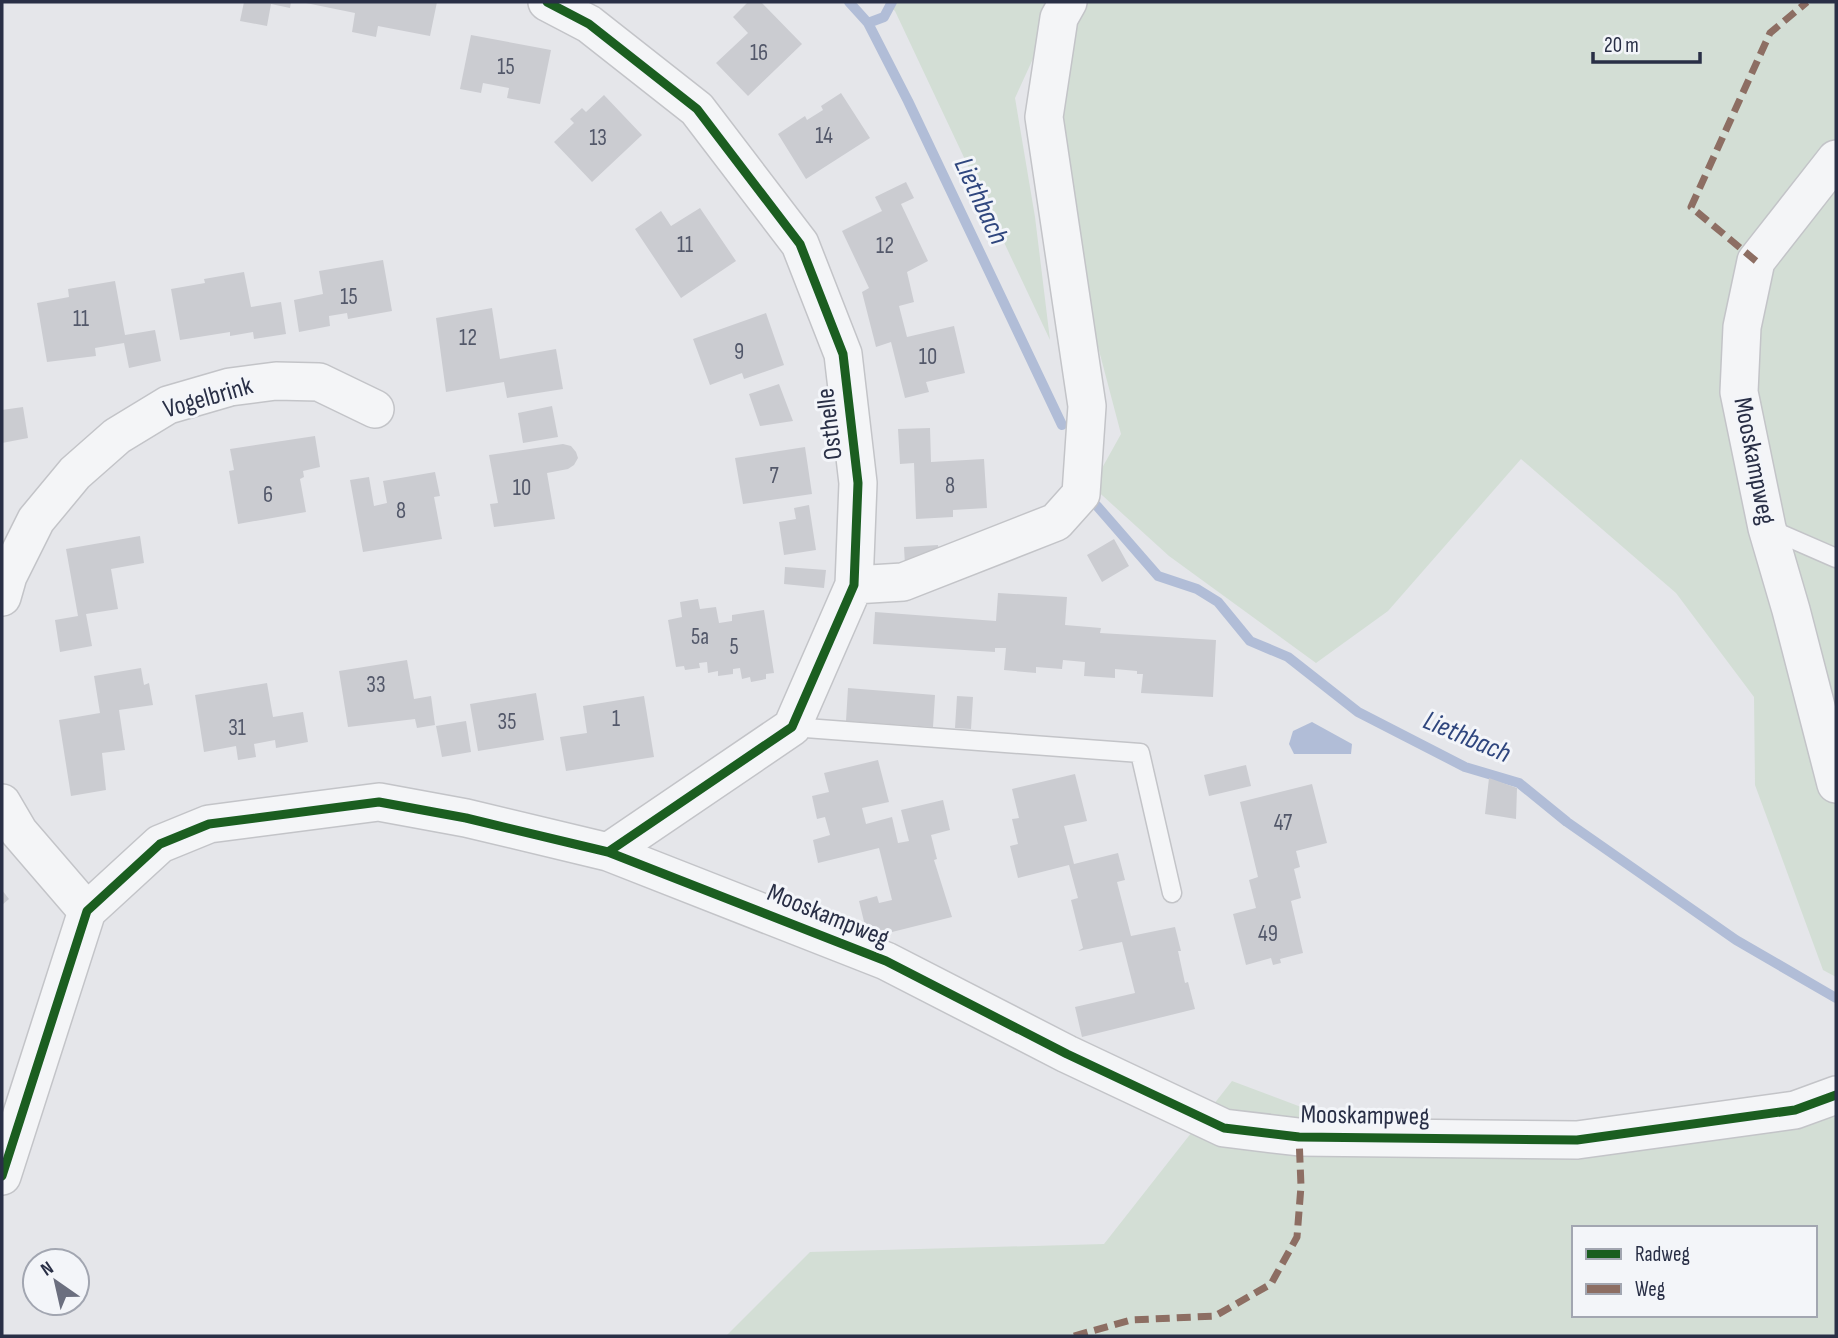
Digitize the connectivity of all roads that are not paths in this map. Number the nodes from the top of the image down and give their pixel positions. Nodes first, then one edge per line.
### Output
1 (547, 2) edge
2 (1068, 2) edge
3 (1836, 159) edge
4 (375, 408) dead end
5 (1766, 528) junction
6 (1836, 558) edge
7 (853, 585) junction
8 (2, 597) edge
9 (792, 727) junction
10 (1836, 784) edge
11 (2, 803) edge
12 (608, 852) junction
13 (1172, 893) dead end
14 (87, 911) junction
15 (1836, 1095) edge
16 (2, 1176) edge

1 - 7 street, Osthelle
2 - 7 street
3 - 5 street, Mooskampweg
4 - 8 street, Vogelbrink
5 - 6 lane
5 - 10 street, Mooskampweg
7 - 9 street, Osthelle
9 - 12 street
9 - 13 lane
11 - 14 street
12 - 14 street, Mooskampweg
12 - 15 street, Mooskampweg
14 - 16 street, Mooskampweg

